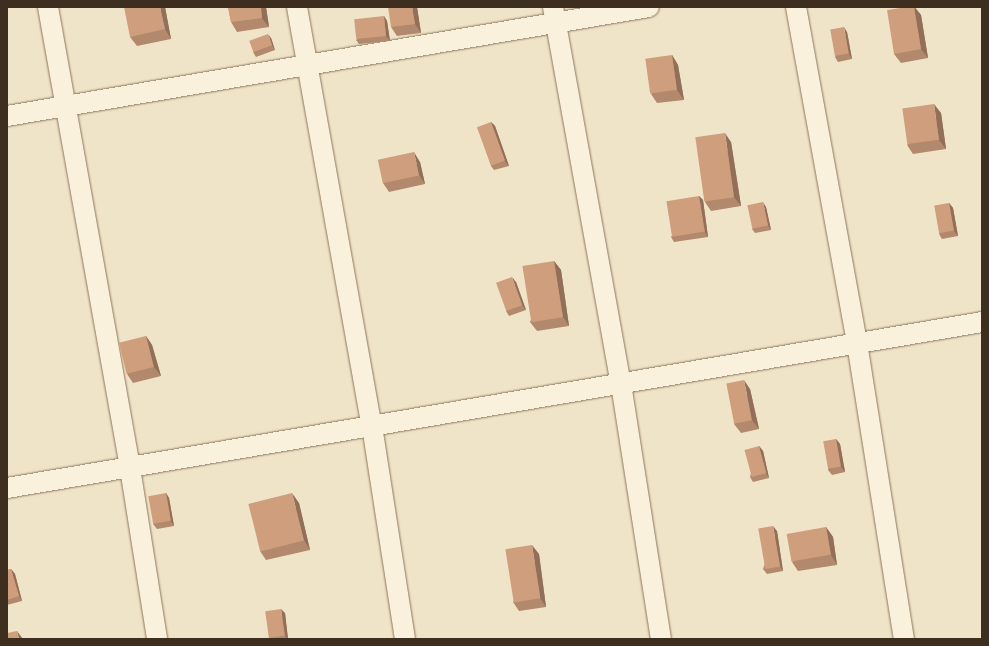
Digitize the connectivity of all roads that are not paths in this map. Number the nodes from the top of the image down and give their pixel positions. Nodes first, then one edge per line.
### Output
1 (48, 7) edge
2 (297, 7) edge
3 (649, 7) edge
4 (796, 7) edge
5 (554, 15) edge
6 (307, 66) junction
7 (64, 106) junction
8 (7, 116) edge
9 (982, 322) edge
10 (858, 343) junction
11 (621, 384) junction
12 (372, 426) junction
13 (130, 468) junction
14 (7, 488) edge
15 (157, 639) edge
16 (405, 639) edge
17 (661, 639) edge
18 (904, 639) edge

1 - 7 street
2 - 6 street
3 - 5 street
4 - 10 street
5 - 6 street
5 - 11 street
6 - 7 street
6 - 12 street
7 - 8 street
7 - 13 street
9 - 10 street
10 - 11 street
10 - 18 street
11 - 12 street
11 - 17 street
12 - 13 street
12 - 16 street
13 - 14 street
13 - 15 street

